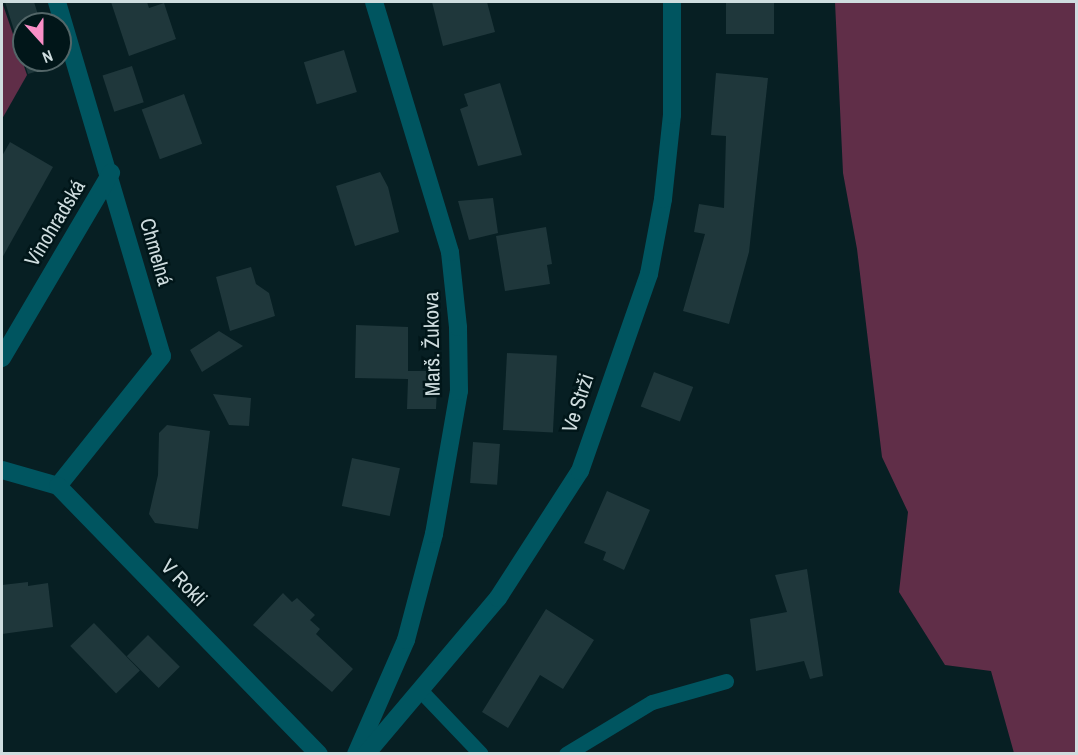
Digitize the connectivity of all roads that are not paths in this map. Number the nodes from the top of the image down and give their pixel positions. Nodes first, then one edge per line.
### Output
1 (57, 2) edge
2 (374, 2) edge
3 (672, 2) edge
4 (111, 173) junction
5 (2, 358) edge
6 (2, 470) edge
7 (58, 486) junction
8 (726, 681) dead end
9 (420, 690) junction
10 (319, 753) edge
11 (356, 753) edge
12 (366, 753) edge
13 (481, 753) edge
14 (566, 753) edge

1 - 4 street, Chmelná
2 - 11 street, Marš. Žukova
3 - 9 street, Ve Strži
4 - 5 street, Vinohradská
4 - 7 street, Chmelná
6 - 7 street, V Rokli
7 - 10 street, V Rokli
8 - 14 lane
9 - 12 street, Ve Strži
9 - 13 lane

